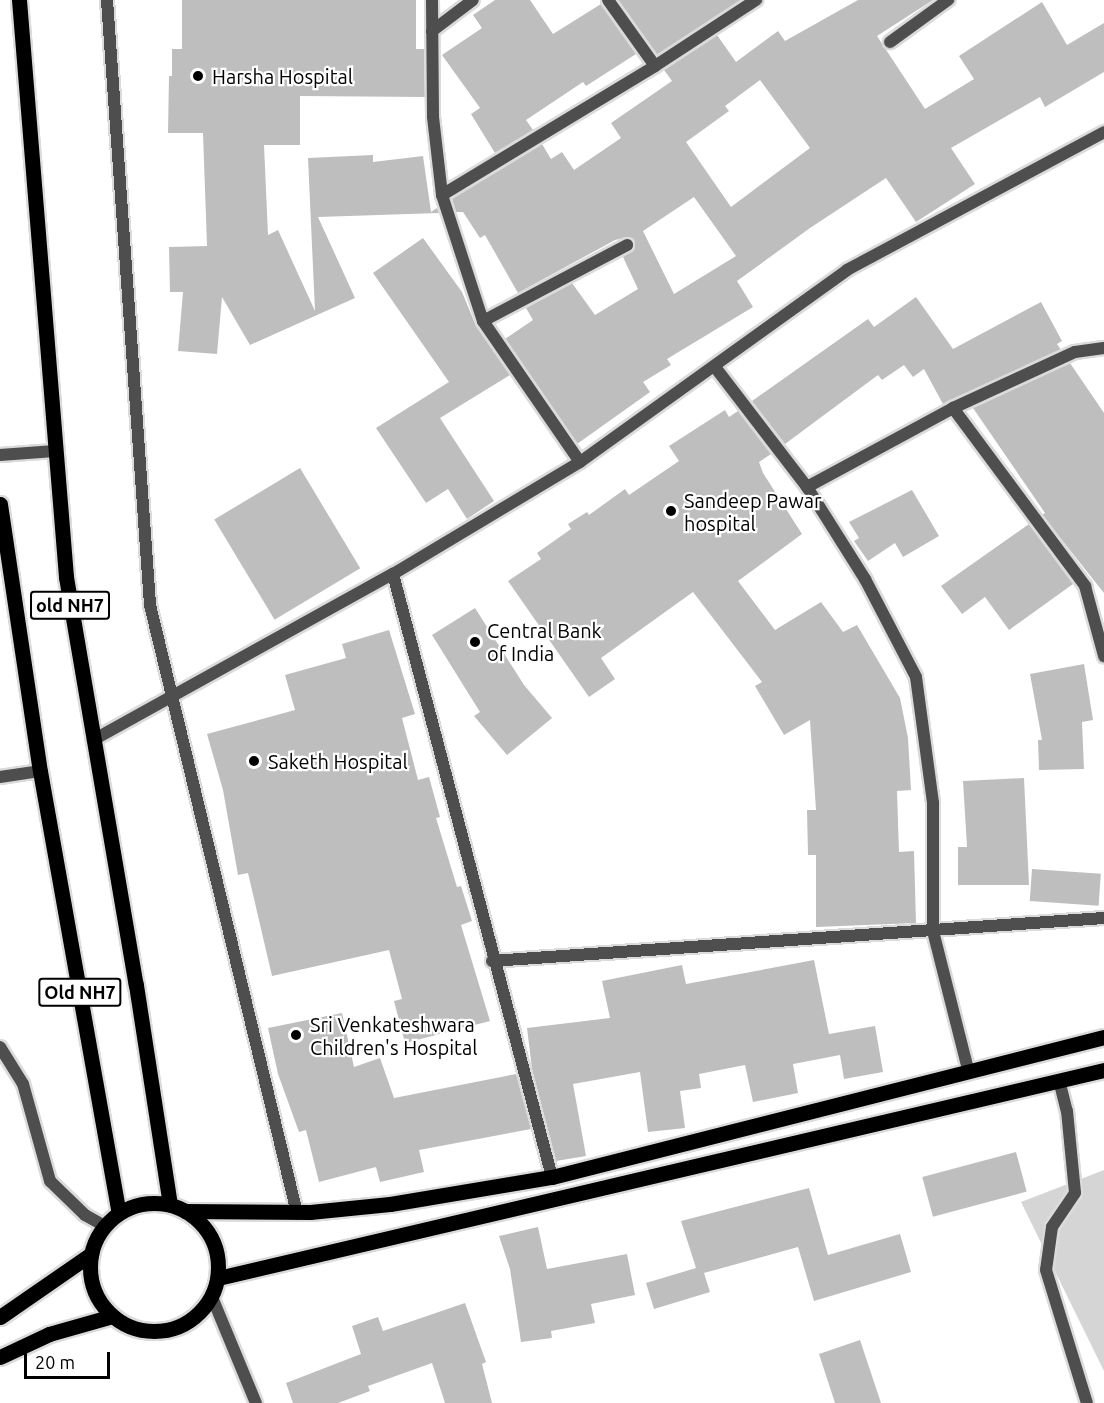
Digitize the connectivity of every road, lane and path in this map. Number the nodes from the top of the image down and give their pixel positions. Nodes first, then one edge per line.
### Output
1 (19, 0) edge
2 (108, 0) edge
3 (432, 0) edge
4 (473, 0) edge
5 (608, 0) edge
6 (756, 0) edge
7 (948, 0) edge
8 (934, 4) edge
9 (432, 31) junction
10 (890, 42) dead end
11 (655, 66) junction
12 (1104, 132) edge
13 (442, 195) junction
14 (627, 245) dead end
15 (483, 321) junction
16 (1104, 348) edge
17 (715, 367) junction
18 (953, 408) junction
19 (55, 451) junction
20 (0, 456) edge
21 (580, 462) junction
22 (807, 487) junction
23 (0, 504) edge
24 (393, 574) junction
25 (1104, 656) edge
26 (174, 693) junction
27 (93, 740) junction
28 (40, 771) junction
29 (0, 777) edge
30 (1104, 918) edge
31 (933, 931) junction
32 (492, 961) junction
33 (1104, 1036) edge
34 (0, 1047) edge
35 (1104, 1070) edge
36 (969, 1073) junction
37 (1059, 1080) junction
38 (552, 1177) junction
39 (170, 1204) junction
40 (185, 1211) junction
41 (119, 1213) junction
42 (297, 1213) junction
43 (105, 1226) junction
44 (91, 1254) junction
45 (218, 1278) junction
46 (212, 1297) junction
47 (112, 1316) junction
48 (0, 1317) edge
49 (0, 1357) edge
50 (256, 1403) edge
51 (1087, 1403) edge

1 - 19 main road, old NH7
2 - 26 street
3 - 9 street
4 - 9 street
5 - 11 street
6 - 11 street
7 - 8 street
8 - 10 street
9 - 13 street
11 - 13 street
12 - 17 street
13 - 15 street
14 - 15 street
15 - 21 street
16 - 18 street
17 - 21 street
17 - 22 street
18 - 22 street
18 - 25 street
19 - 20 street
19 - 27 main road, old NH7
21 - 24 street
22 - 31 street
23 - 28 main road, Old NH7
24 - 26 street
24 - 32 street
26 - 27 street
26 - 42 street
27 - 39 main road, old NH7
28 - 29 street
28 - 41 main road, Old NH7
30 - 31 street
31 - 32 street
31 - 36 street
32 - 38 street
33 - 36 main road
34 - 43 street
35 - 37 main road
36 - 38 main road
37 - 45 main road
37 - 51 street
38 - 42 main road
39 - 40 main road
39 - 41 main road
40 - 42 main road
40 - 45 main road
41 - 43 main road
43 - 44 main road
44 - 47 main road
44 - 48 main road
45 - 46 main road
46 - 47 main road
46 - 50 street
47 - 49 main road

